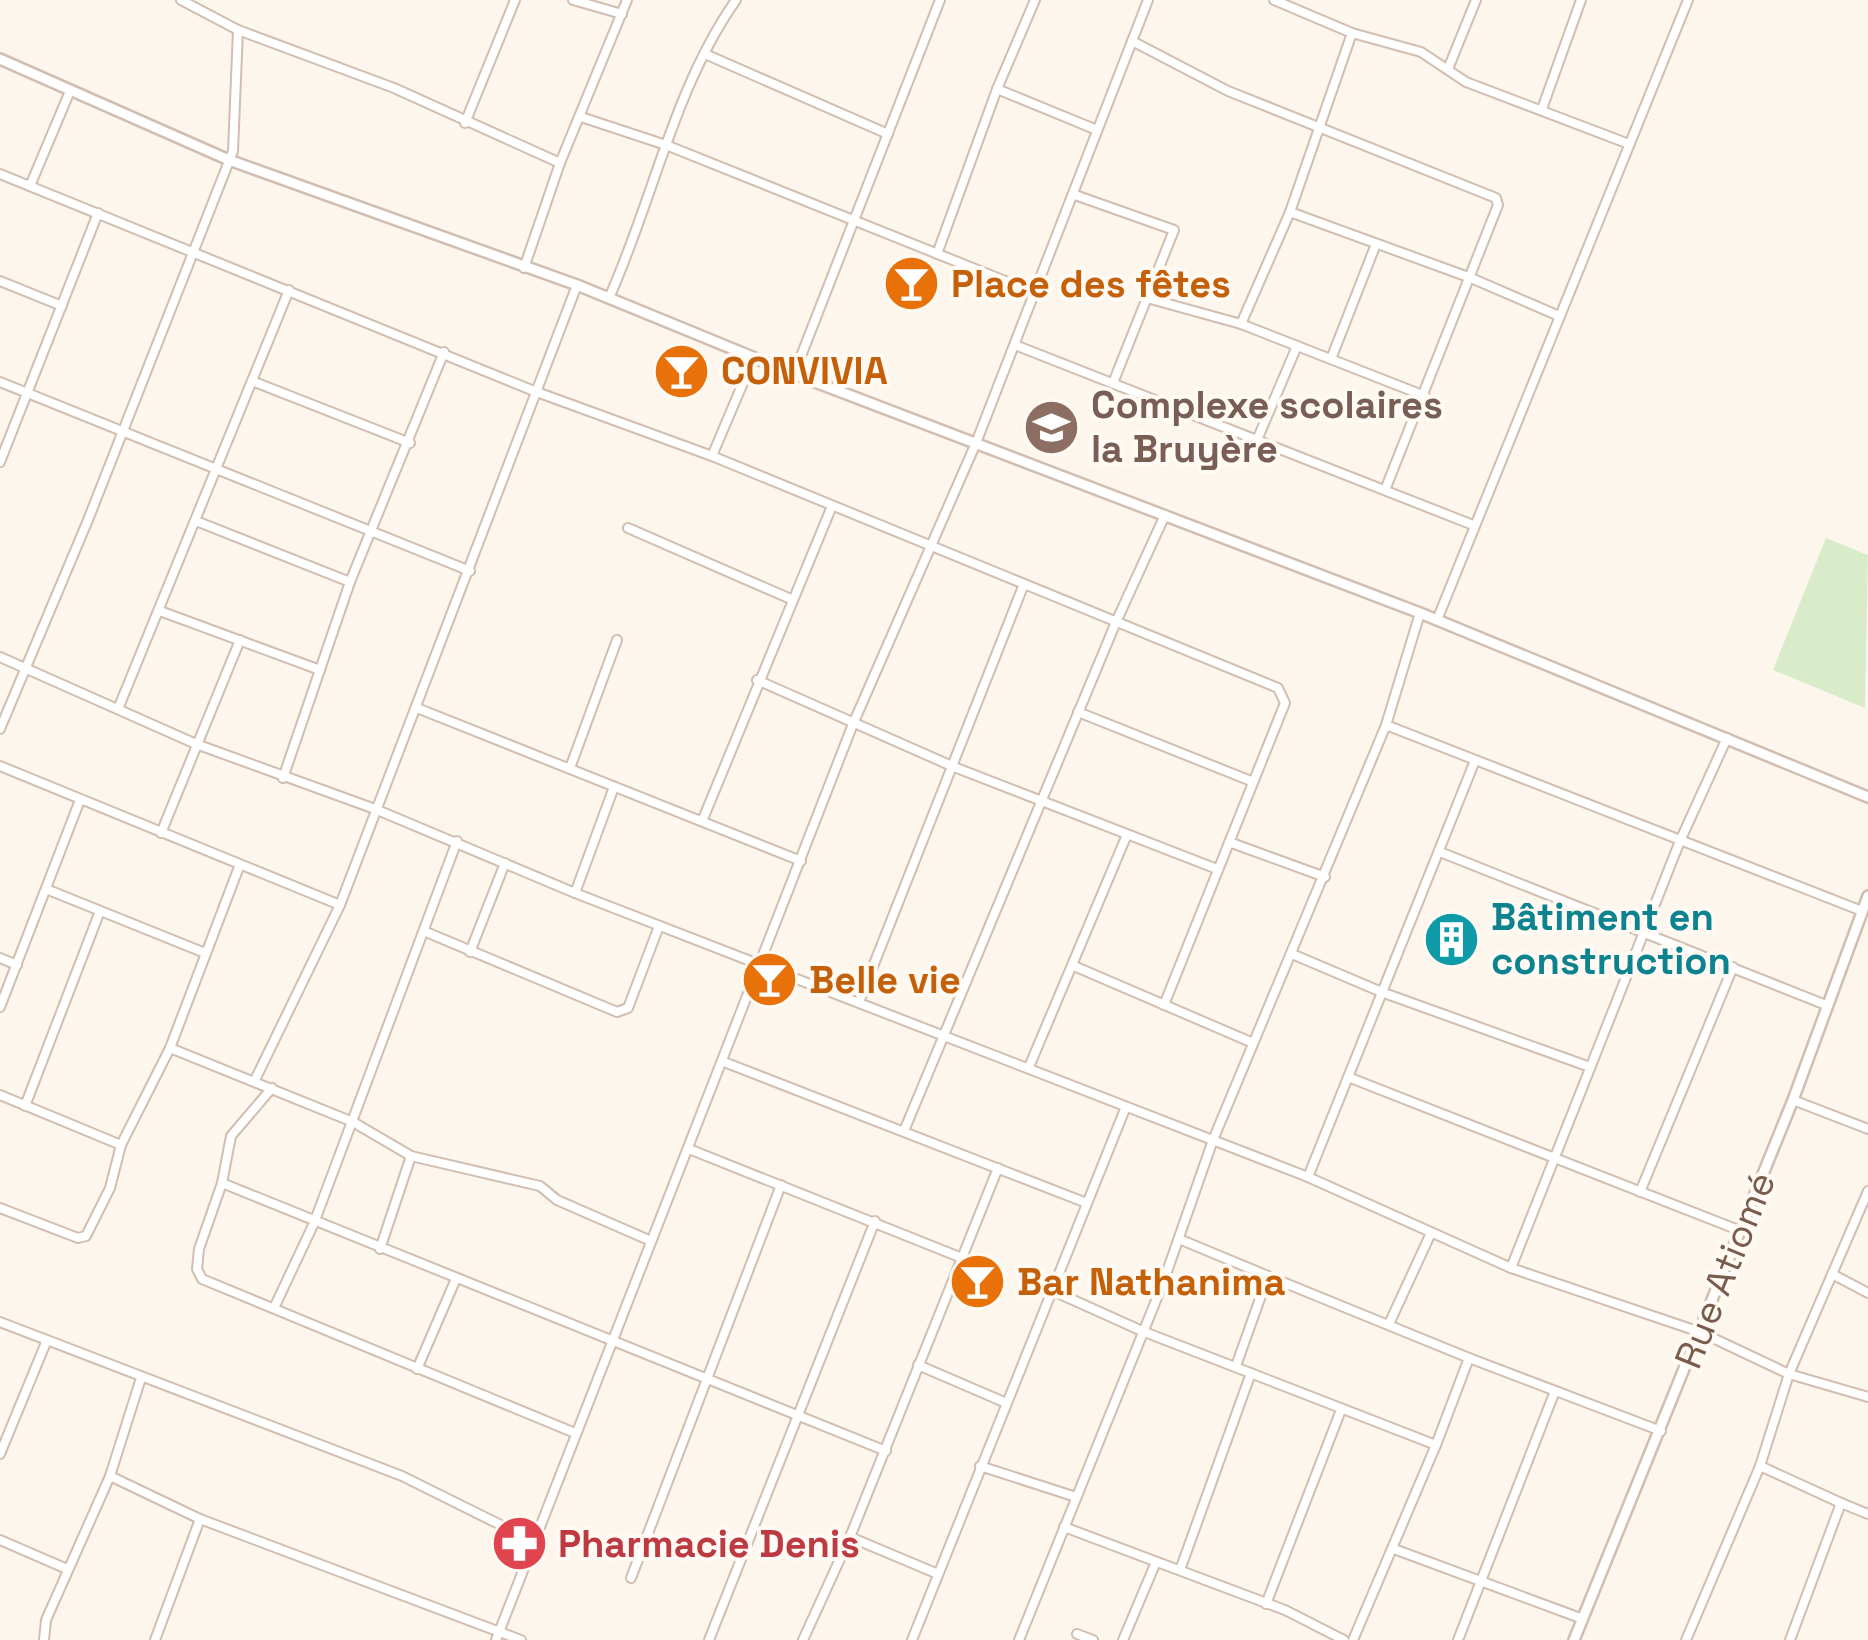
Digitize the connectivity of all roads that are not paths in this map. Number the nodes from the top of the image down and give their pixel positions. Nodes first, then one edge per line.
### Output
1 (181, 0) edge
2 (515, 0) edge
3 (573, 0) edge
4 (627, 0) edge
5 (736, 0) edge
6 (940, 0) edge
7 (1035, 0) edge
8 (1148, 0) edge
9 (1274, 0) edge
10 (1476, 0) edge
11 (1580, 0) edge
12 (1688, 0) edge
13 (622, 14) junction
14 (238, 30) junction
15 (1352, 33) junction
16 (1132, 41) junction
17 (705, 54) junction
18 (0, 59) edge
19 (1448, 69) junction
20 (997, 89) junction
21 (70, 91) junction
22 (1542, 108) junction
23 (581, 117) junction
24 (465, 123) junction
25 (1322, 128) junction
26 (1098, 130) junction
27 (888, 134) junction
28 (1629, 144) junction
29 (666, 145) junction
30 (230, 160) junction
31 (560, 163) junction
32 (0, 174) edge
33 (30, 186) junction
34 (1075, 194) junction
35 (1290, 212) junction
36 (98, 213) junction
37 (854, 221) junction
38 (1376, 244) junction
39 (193, 252) junction
40 (936, 254) junction
41 (524, 268) junction
42 (1471, 278) junction
43 (0, 281) edge
44 (577, 285) junction
45 (289, 290) junction
46 (1035, 293) junction
47 (609, 298) junction
48 (1147, 298) junction
49 (62, 306) junction
50 (1559, 316) junction
51 (1240, 324) junction
52 (1015, 344) junction
53 (1297, 346) junction
54 (444, 352) junction
55 (754, 356) junction
56 (1330, 359) junction
57 (794, 374) junction
58 (252, 381) junction
59 (0, 382) edge
60 (1113, 383) junction
61 (534, 390) junction
62 (27, 392) junction
63 (1426, 396) junction
64 (122, 431) junction
65 (1258, 440) junction
66 (410, 443) junction
67 (976, 443) junction
68 (712, 456) junction
69 (0, 462) edge
70 (217, 469) junction
71 (1385, 490) junction
72 (832, 506) junction
73 (1164, 515) junction
74 (196, 520) junction
75 (1473, 525) junction
76 (628, 528) dead end
77 (372, 536) junction
78 (931, 546) junction
79 (470, 571) junction
80 (350, 582) junction
81 (1024, 584) junction
82 (793, 600) junction
83 (160, 611) junction
84 (1420, 613) junction
85 (1437, 620) junction
86 (1116, 622) junction
87 (240, 640) junction
88 (618, 640) dead end
89 (0, 657) edge
90 (25, 668) junction
91 (320, 670) junction
92 (757, 680) junction
93 (416, 708) junction
94 (118, 709) junction
95 (1078, 712) junction
96 (852, 724) junction
97 (1386, 725) junction
98 (0, 729) edge
99 (1726, 738) junction
100 (196, 744) junction
101 (1474, 763) junction
102 (0, 766) edge
103 (954, 767) junction
104 (570, 768) junction
105 (283, 778) junction
106 (1251, 781) junction
107 (614, 787) junction
108 (1868, 798) edge
109 (80, 800) junction
110 (1044, 803) junction
111 (375, 808) junction
112 (704, 820) junction
113 (161, 833) junction
114 (1126, 837) junction
115 (457, 841) junction
116 (1680, 841) junction
117 (1229, 842) junction
118 (1440, 852) junction
119 (801, 861) junction
120 (506, 863) junction
121 (239, 867) junction
122 (1217, 870) junction
123 (1325, 877) junction
124 (46, 890) junction
125 (575, 892) junction
126 (1868, 896) edge
127 (340, 905) junction
128 (100, 911) junction
129 (1862, 911) junction
130 (659, 926) junction
131 (1645, 930) junction
132 (426, 932) junction
133 (470, 952) junction
134 (205, 953) junction
135 (1292, 954) junction
136 (0, 958) edge
137 (762, 964) junction
138 (17, 965) junction
139 (1074, 966) junction
140 (1733, 967) junction
141 (1384, 993) junction
142 (859, 1002) junction
143 (1164, 1005) junction
144 (1826, 1005) junction
145 (0, 1007) edge
146 (944, 1036) junction
147 (1253, 1043) junction
148 (170, 1048) junction
149 (724, 1062) junction
150 (1029, 1067) junction
151 (1590, 1067) junction
152 (1348, 1077) junction
153 (255, 1080) junction
154 (272, 1088) junction
155 (0, 1095) edge
156 (1793, 1100) junction
157 (25, 1106) junction
158 (1125, 1109) junction
159 (353, 1122) junction
160 (1868, 1129) edge
161 (904, 1132) junction
162 (1213, 1140) junction
163 (122, 1145) junction
164 (689, 1149) junction
165 (411, 1156) junction
166 (1555, 1162) junction
167 (998, 1168) junction
168 (1308, 1177) junction
169 (222, 1183) junction
170 (781, 1185) junction
171 (1868, 1191) edge
172 (1640, 1192) junction
173 (1084, 1202) junction
174 (0, 1208) edge
175 (875, 1221) junction
176 (314, 1223) junction
177 (1741, 1231) junction
178 (1431, 1234) junction
179 (1179, 1239) junction
180 (651, 1241) junction
181 (380, 1249) junction
182 (962, 1258) junction
183 (1511, 1268) junction
184 (1832, 1274) junction
185 (1268, 1276) junction
186 (455, 1281) junction
187 (1050, 1290) junction
188 (1868, 1293) edge
189 (274, 1308) junction
190 (0, 1322) edge
191 (1389, 1324) junction
192 (1142, 1331) junction
193 (1700, 1332) junction
194 (47, 1340) junction
195 (610, 1342) junction
196 (1469, 1358) junction
197 (918, 1365) junction
198 (1236, 1366) junction
199 (417, 1369) junction
200 (1251, 1372) junction
201 (1789, 1374) junction
202 (142, 1378) junction
203 (708, 1380) junction
204 (1554, 1391) junction
205 (1868, 1396) edge
206 (1004, 1402) junction
207 (1341, 1410) junction
208 (797, 1415) junction
209 (1662, 1431) junction
210 (576, 1433) junction
211 (3, 1434) edge
212 (1436, 1445) junction
213 (886, 1452) junction
214 (0, 1454) edge
215 (980, 1466) junction
216 (1760, 1466) junction
217 (110, 1476) junction
218 (1076, 1497) junction
219 (1841, 1502) junction
220 (1868, 1514) edge
221 (200, 1519) junction
222 (1064, 1527) junction
223 (850, 1537) junction
224 (0, 1540) edge
225 (533, 1540) junction
226 (1394, 1549) junction
227 (1156, 1562) junction
228 (67, 1570) junction
229 (1180, 1570) junction
230 (938, 1574) junction
231 (631, 1578) dead end
232 (1482, 1581) junction
233 (1266, 1604) junction
234 (1583, 1619) junction
235 (1077, 1634) dead end
236 (498, 1636) edge
237 (44, 1640) edge
238 (154, 1640) edge
239 (521, 1640) edge
240 (709, 1640) edge
241 (803, 1640) edge
242 (912, 1640) edge
243 (1019, 1640) edge
244 (1093, 1640) edge
245 (1123, 1640) edge
246 (1344, 1640) edge
247 (1353, 1640) edge
248 (1458, 1640) edge
249 (1574, 1640) edge
250 (1686, 1640) edge
251 (1790, 1640) edge

1 - 14 street
2 - 24 street
3 - 13 street
4 - 13 street
5 - 17 street
6 - 27 street
7 - 20 street
8 - 16 street
9 - 15 street
10 - 19 street
11 - 22 street
12 - 28 street
13 - 23 street
14 - 24 street
14 - 30 street
15 - 19 street
15 - 25 street
16 - 25 street
16 - 26 street
17 - 27 street
17 - 29 street
18 - 21 street
19 - 22 street
20 - 26 street
20 - 40 street
21 - 30 street
21 - 33 street
22 - 28 street
23 - 29 street
23 - 31 street
24 - 31 street
25 - 35 street
25 - 42 street
26 - 34 street
27 - 37 street
28 - 50 street
29 - 37 street
29 - 47 street
30 - 39 street
30 - 41 street
31 - 41 street
32 - 33 street
33 - 36 street
34 - 46 street
34 - 48 street
35 - 38 street
35 - 51 street
36 - 39 street
36 - 49 street
37 - 40 street
37 - 57 street
38 - 42 street
38 - 56 street
39 - 45 street
39 - 64 street
40 - 46 street
41 - 44 street
42 - 50 street
42 - 63 street
43 - 49 street
44 - 47 street
44 - 61 street
45 - 54 street
45 - 58 street
46 - 52 street
47 - 55 street
48 - 51 street
48 - 60 street
49 - 62 street
50 - 75 street
51 - 53 street
52 - 60 street
52 - 67 street
53 - 56 street
53 - 65 street
54 - 61 street
54 - 66 street
55 - 57 street
55 - 68 street
56 - 63 street
57 - 67 street
58 - 66 street
58 - 70 street
59 - 62 street
60 - 65 street
61 - 68 street
61 - 79 street
62 - 64 street
62 - 69 street
63 - 71 street
64 - 70 street
64 - 90 street
65 - 71 street
66 - 77 street
67 - 73 street
67 - 78 street
68 - 72 street
70 - 74 street
70 - 77 street
71 - 75 street
72 - 78 street
72 - 82 street
73 - 84 street
73 - 86 street
74 - 80 street
74 - 83 street
75 - 85 street
76 - 82 street
77 - 79 street
77 - 80 street
78 - 81 street
78 - 96 street
79 - 93 street
80 - 91 street
81 - 86 street
81 - 103 street
82 - 92 street
83 - 87 street
83 - 94 street
84 - 85 street
84 - 97 street
85 - 99 street
86 - 95 street
86 - 106 street
87 - 91 street
87 - 100 street
88 - 104 street
89 - 90 street
90 - 94 street
90 - 98 street
91 - 105 street
92 - 96 street
92 - 112 street
93 - 104 street
93 - 111 street
94 - 100 street
95 - 106 street
95 - 110 street
96 - 103 street
96 - 119 street
97 - 101 street
97 - 123 street
99 - 108 street
99 - 116 street
100 - 105 street
100 - 113 street
101 - 116 street
101 - 118 street
102 - 109 street
103 - 110 street
103 - 142 street
104 - 107 street
105 - 111 street
106 - 117 street
107 - 112 street
107 - 125 street
109 - 113 street
109 - 124 street
110 - 114 street
110 - 146 street
111 - 115 street
111 - 127 street
112 - 119 street
113 - 121 street
114 - 122 street
114 - 139 street
115 - 120 street
115 - 132 street
116 - 129 street
116 - 131 street
117 - 122 street
117 - 123 street
118 - 131 street
118 - 141 street
119 - 137 street
120 - 125 street
120 - 133 street
121 - 127 street
121 - 134 street
122 - 143 street
123 - 135 street
124 - 128 street
124 - 138 street
125 - 130 street
126 - 129 street, Rue Atiomé
127 - 153 street
128 - 134 street
128 - 157 street
129 - 144 street, Rue Atiomé
130 - 133 street
130 - 137 street
131 - 140 street
131 - 151 street
132 - 133 street
132 - 159 street
134 - 148 street
135 - 141 street
135 - 147 street
136 - 138 street
137 - 142 street
137 - 149 street
138 - 145 street
139 - 143 street
139 - 150 street
140 - 144 street
140 - 172 street
141 - 151 street
141 - 152 street
142 - 146 street
143 - 147 street
144 - 156 street, Rue Atiomé
146 - 150 street
146 - 161 street
147 - 162 street
148 - 153 street
148 - 163 street
149 - 161 street
149 - 164 street
150 - 158 street
151 - 166 street
152 - 166 street
152 - 168 street
153 - 154 street
154 - 159 street
154 - 169 street
155 - 157 street
156 - 160 street
156 - 177 street, Rue Atiomé
157 - 163 street
158 - 162 street
158 - 173 street
159 - 165 street
159 - 176 street
161 - 167 street
162 - 168 street
162 - 179 street
163 - 174 street
164 - 170 street
164 - 180 street
165 - 180 street
165 - 181 street
166 - 172 street
166 - 183 street
167 - 173 street
167 - 182 street
168 - 178 street
169 - 176 street
169 - 189 street
170 - 175 street
170 - 203 street
171 - 184 street
172 - 177 street
173 - 187 street
175 - 182 street
175 - 208 street
176 - 181 street
176 - 189 street
177 - 193 street, Rue Atiomé
178 - 183 street
178 - 191 street
179 - 185 street
179 - 192 street
180 - 195 street
181 - 186 street
182 - 197 street
183 - 193 street
184 - 188 street
184 - 201 street
185 - 191 street
185 - 198 street
186 - 195 street
186 - 199 street
187 - 192 street
187 - 206 street
189 - 199 street
190 - 194 street
191 - 196 street
192 - 198 street
192 - 218 street
193 - 201 street
193 - 209 street, Rue Atiomé
194 - 202 street
194 - 211 street
195 - 203 street
195 - 210 street
196 - 204 street
196 - 212 street
197 - 206 street
197 - 213 street
198 - 200 street
199 - 210 street
200 - 207 street
200 - 229 street
201 - 205 street
201 - 216 street
202 - 217 street
202 - 225 street
203 - 208 street
203 - 231 street
204 - 209 street
204 - 232 street
206 - 215 street
207 - 212 street
207 - 233 street
208 - 213 street
208 - 240 street
209 - 234 street, Rue Atiomé
210 - 225 street
211 - 214 street
212 - 226 street
213 - 223 street
215 - 218 street
215 - 230 street
216 - 219 street
216 - 250 street
217 - 221 street
217 - 228 street
218 - 222 street
219 - 220 street
219 - 251 street
221 - 236 street
221 - 238 street
222 - 227 street
222 - 243 street
223 - 230 street
223 - 241 street
224 - 228 street
225 - 236 street
226 - 232 street
226 - 247 street
227 - 229 street
227 - 245 street
228 - 237 street
229 - 233 street
230 - 242 street
232 - 234 street
232 - 248 street
233 - 246 street
234 - 249 street, Rue Atiomé
235 - 244 street
236 - 239 street

